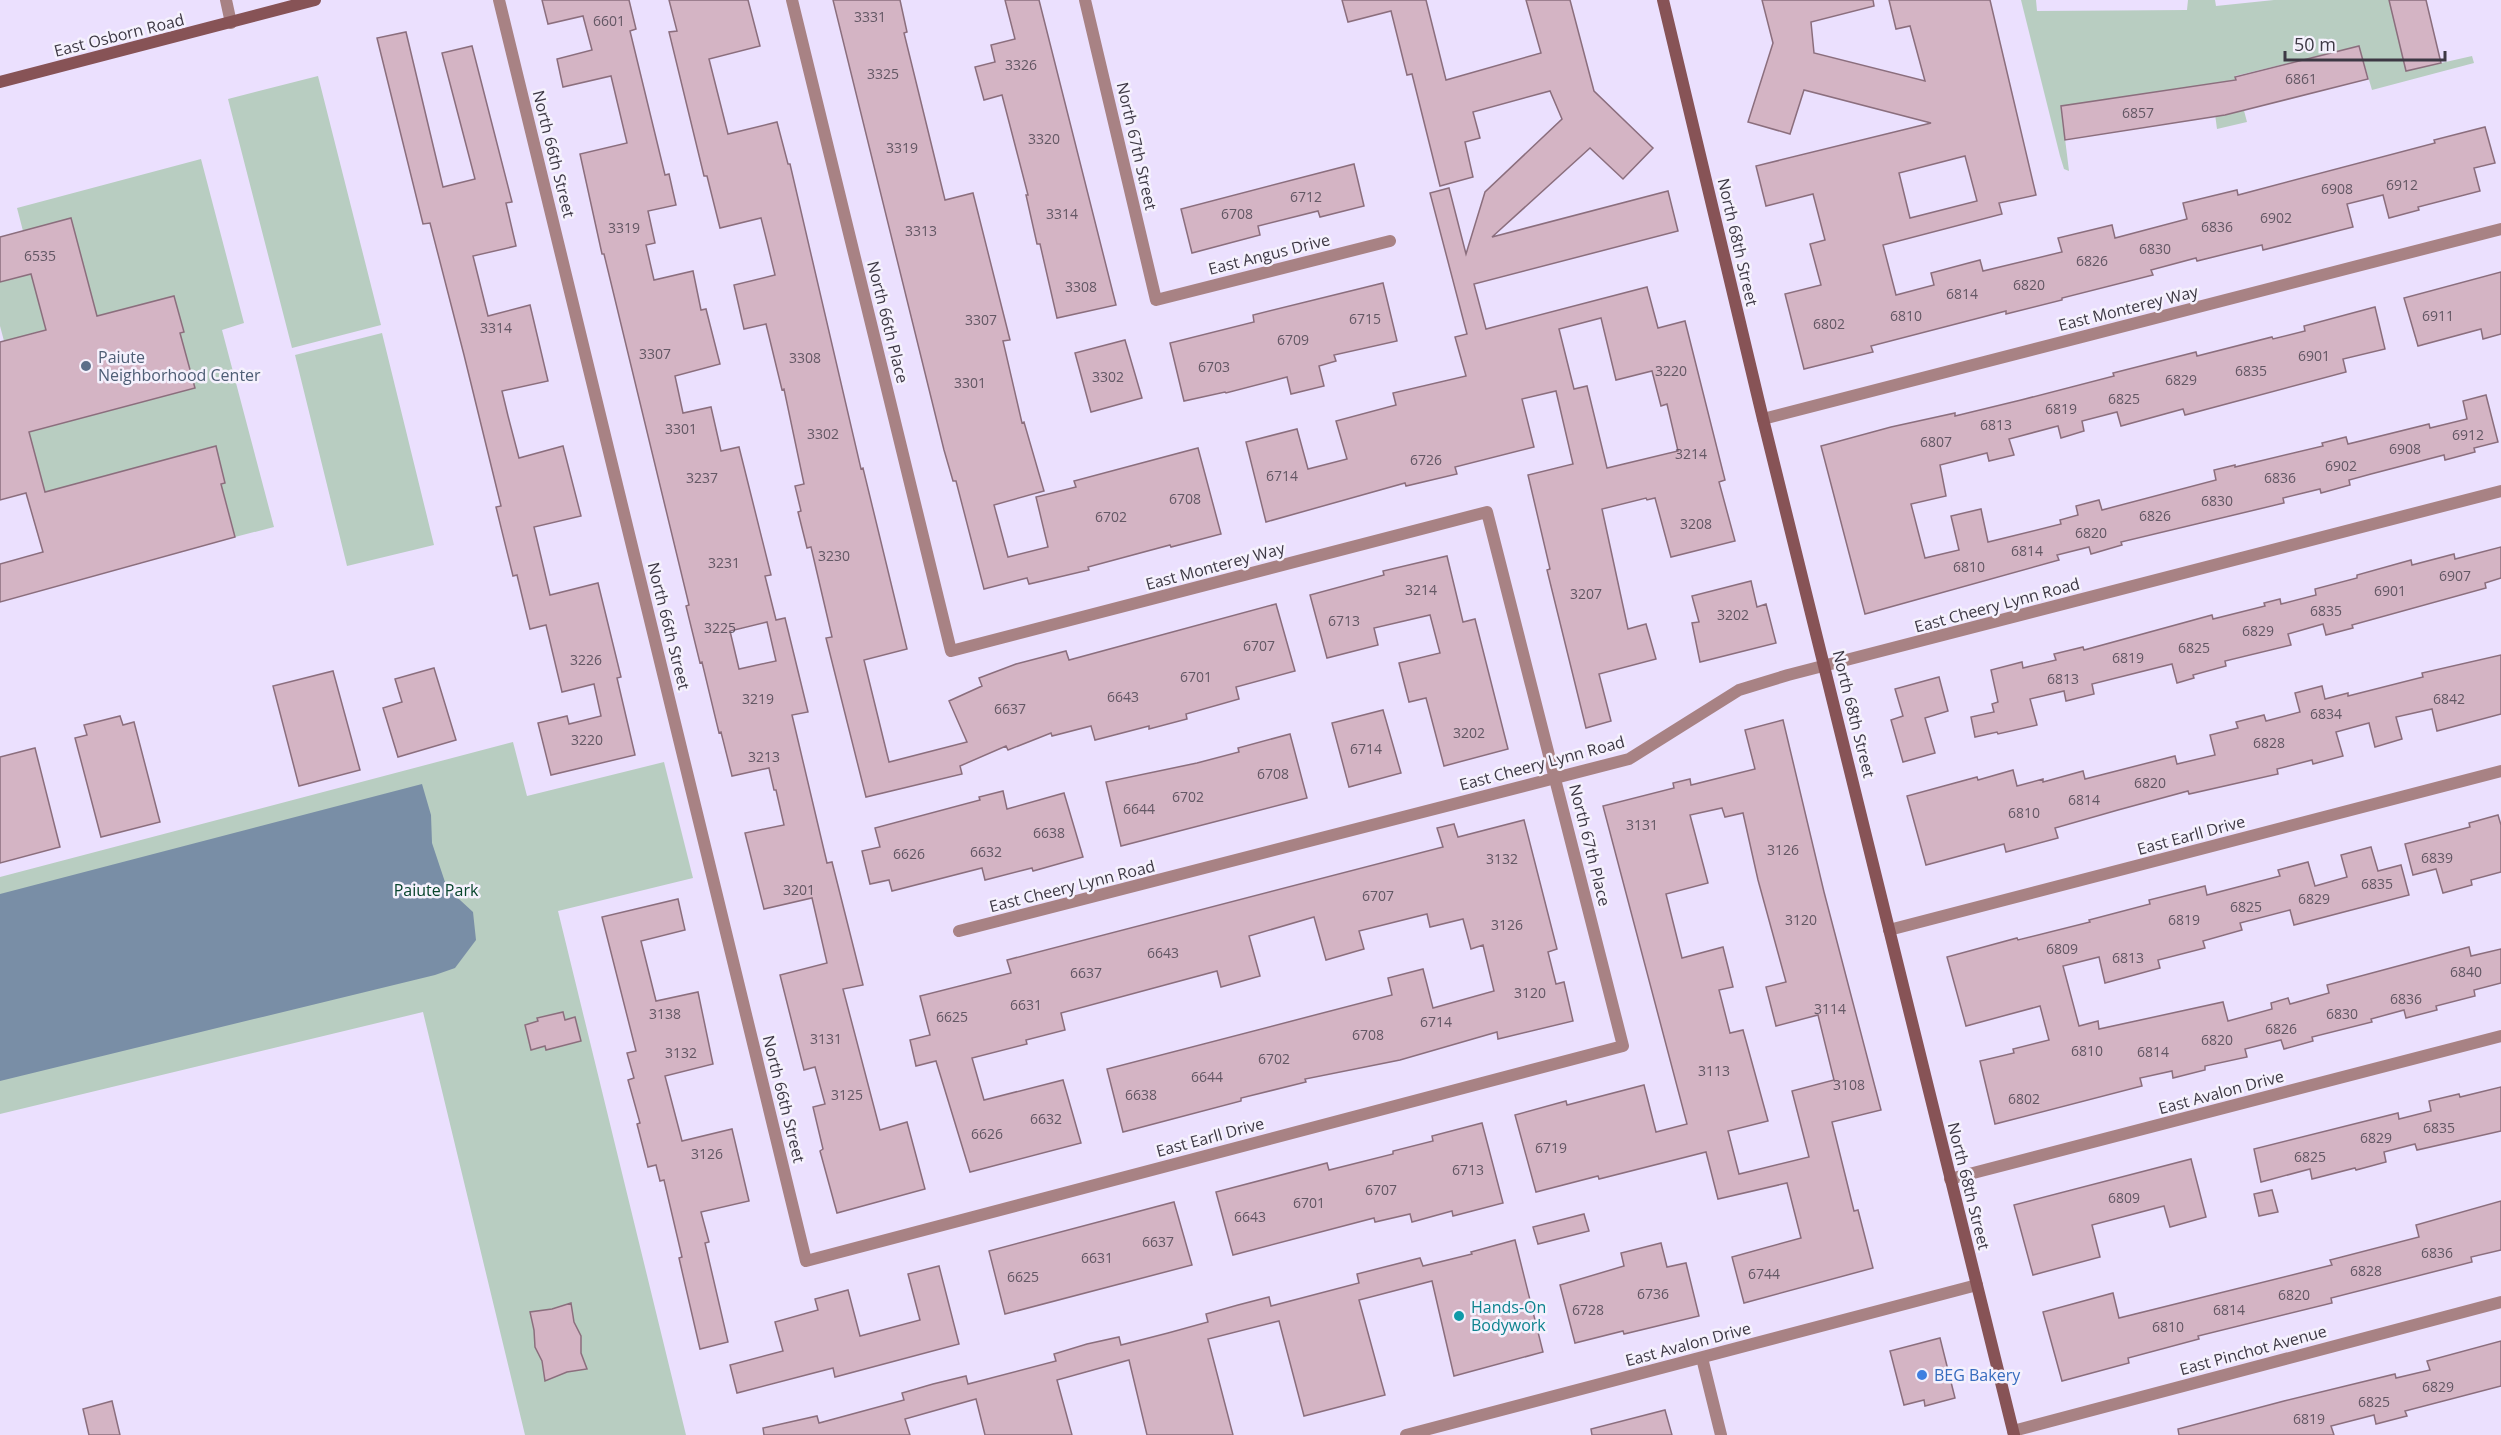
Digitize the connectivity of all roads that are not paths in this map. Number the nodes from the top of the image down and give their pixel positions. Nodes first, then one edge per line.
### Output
1 (225, 0) edge
2 (315, 0) edge
3 (499, 0) edge
4 (792, 0) edge
5 (1085, 0) edge
6 (1663, 0) edge
7 (231, 23) junction
8 (0, 82) edge
9 (2501, 229) edge
10 (1390, 241) dead end
11 (1156, 300) joint
12 (1763, 419) junction
13 (2501, 491) edge
14 (1487, 512) joint
15 (951, 651) joint
16 (1825, 666) junction
17 (2501, 771) edge
18 (1556, 778) junction
19 (1889, 930) junction
20 (959, 932) dead end
21 (2501, 1036) edge
22 (1623, 1046) joint
23 (1950, 1179) junction
24 (806, 1261) joint
25 (1977, 1285) junction
26 (2501, 1302) edge
27 (1702, 1358) junction
28 (2013, 1433) edge
29 (1406, 1435) edge
30 (1721, 1435) edge

1 - 7 street
2 - 7 main road, East Osborn Road
3 - 24 street, North 66th Street
4 - 15 street, North 66th Place
5 - 11 street, North 67th Street
6 - 12 main road, North 68th Street
7 - 8 main road, East Osborn Road
9 - 12 street, East Monterey Way
10 - 11 street, East Angus Drive
12 - 16 main road, North 68th Street
13 - 16 street, East Cheery Lynn Road
14 - 15 street, East Monterey Way
14 - 18 street, North 67th Place
16 - 18 street, East Cheery Lynn Road
16 - 19 main road, North 68th Street
17 - 19 street, East Earll Drive
18 - 20 street, East Cheery Lynn Road
18 - 22 street, North 67th Place
19 - 23 main road, North 68th Street
21 - 23 street, East Avalon Drive
22 - 24 street, East Earll Drive
23 - 25 main road, North 68th Street
25 - 27 street, East Avalon Drive
25 - 28 main road, North 68th Street
26 - 28 street, East Pinchot Avenue
27 - 29 street, East Avalon Drive
27 - 30 street

